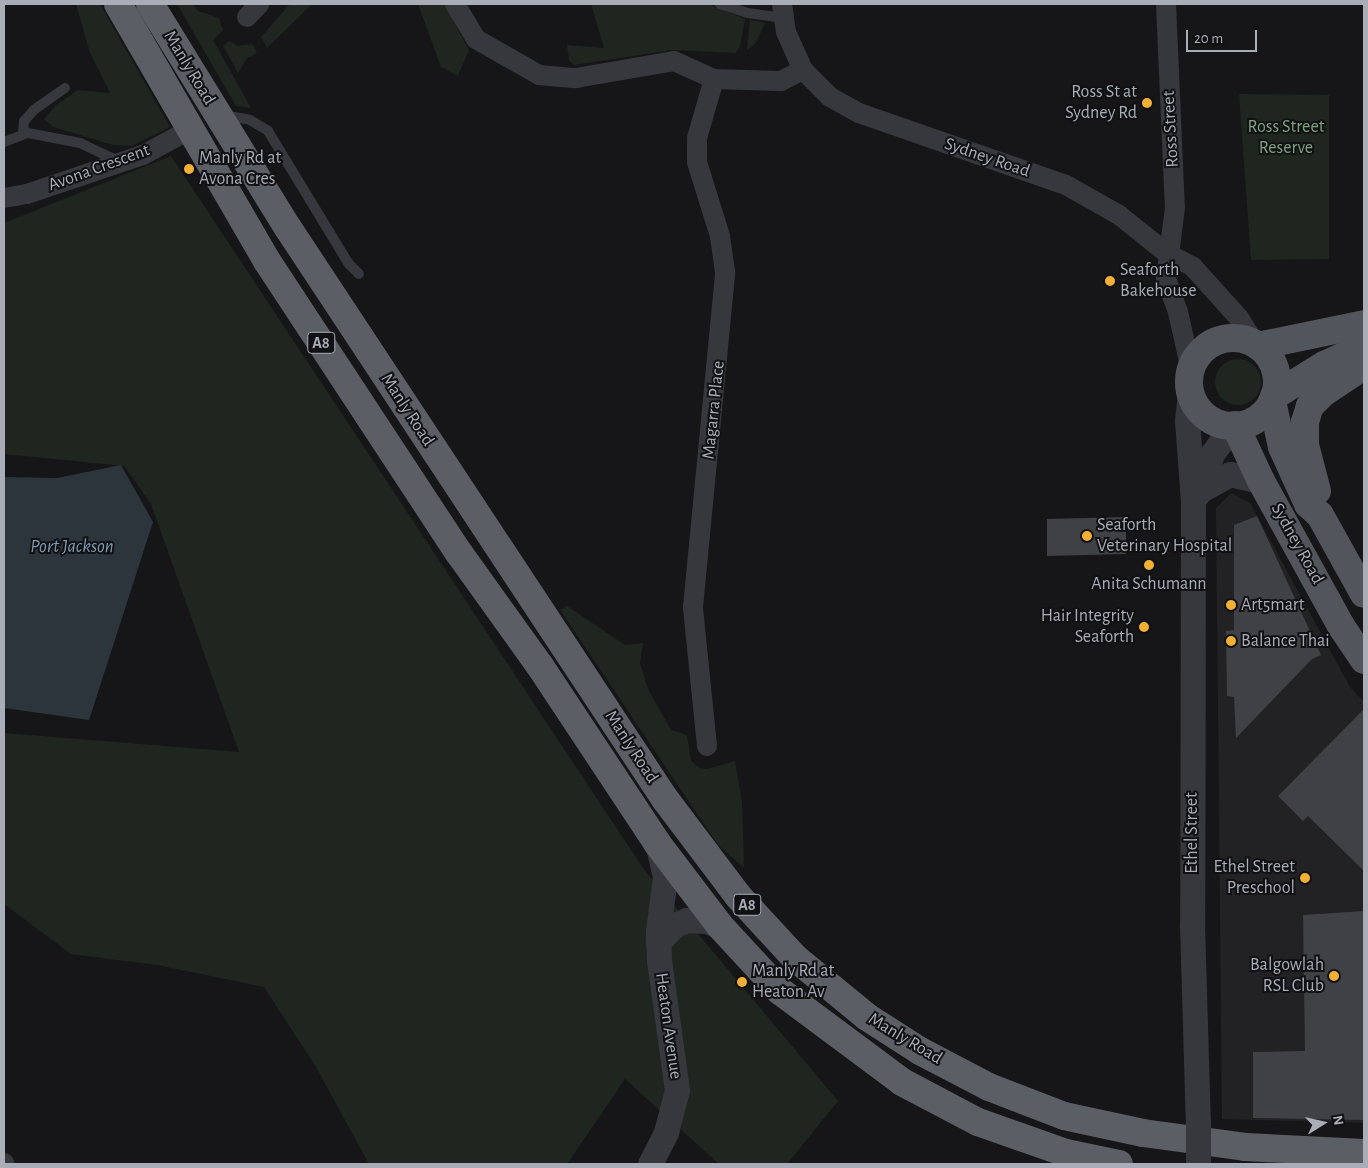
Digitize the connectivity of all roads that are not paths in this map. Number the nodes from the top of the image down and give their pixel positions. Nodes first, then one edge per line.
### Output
1 (118, 4) edge
2 (150, 4) edge
3 (454, 4) edge
4 (720, 4) edge
5 (1166, 4) edge
6 (782, 11) edge
7 (803, 70) junction
8 (714, 79) junction
9 (65, 88) dead end
10 (217, 114) junction
11 (189, 130) junction
12 (24, 134) junction
13 (4, 142) edge
14 (120, 162) junction
15 (4, 198) edge
16 (1168, 254) junction
17 (359, 274) dead end
18 (1364, 324) edge
19 (1257, 345) junction
20 (1364, 347) edge
21 (1364, 366) edge
22 (1191, 381) junction
23 (1273, 399) junction
24 (1234, 425) junction
25 (1261, 480) junction
26 (1197, 496) junction
27 (1320, 515) junction
28 (1364, 594) edge
29 (1364, 660) edge
30 (707, 746) dead end
31 (657, 842) junction
32 (720, 926) junction
33 (658, 942) junction
34 (1364, 1153) edge
35 (650, 1164) edge
36 (1119, 1164) edge
37 (1198, 1164) edge

1 - 11 highway, Manly Road / A8
2 - 10 highway, Manly Road / A8
3 - 8 street
4 - 6 lane
5 - 16 street, Ross Street
6 - 7 street
7 - 8 street
7 - 16 street, Sydney Road
8 - 30 street, Magarra Place
9 - 12 lane
10 - 11 highway, Avona Crescent
10 - 17 lane
10 - 34 highway, Manly Road / A8
11 - 14 street, Avona Crescent
11 - 31 highway, Manly Road / A8
12 - 13 lane
12 - 14 lane
14 - 15 street, Avona Crescent
16 - 19 street, Sydney Road
16 - 22 street
18 - 19 main road
19 - 22 main road
19 - 23 main road
20 - 23 main road
21 - 27 main road
22 - 24 main road
22 - 26 street, Ethel Street
23 - 24 main road
23 - 27 main road, Sydney Road
24 - 25 main road, Sydney Road
24 - 26 street, Ethel Street
25 - 26 street
25 - 29 main road, Sydney Road
26 - 37 street, Ethel Street, bridge
27 - 28 main road, Sydney Road
31 - 32 highway, Manly Road / A8
31 - 33 street, Heaton Avenue
32 - 33 street
32 - 36 highway, Manly Road / A8
33 - 35 street, Heaton Avenue

